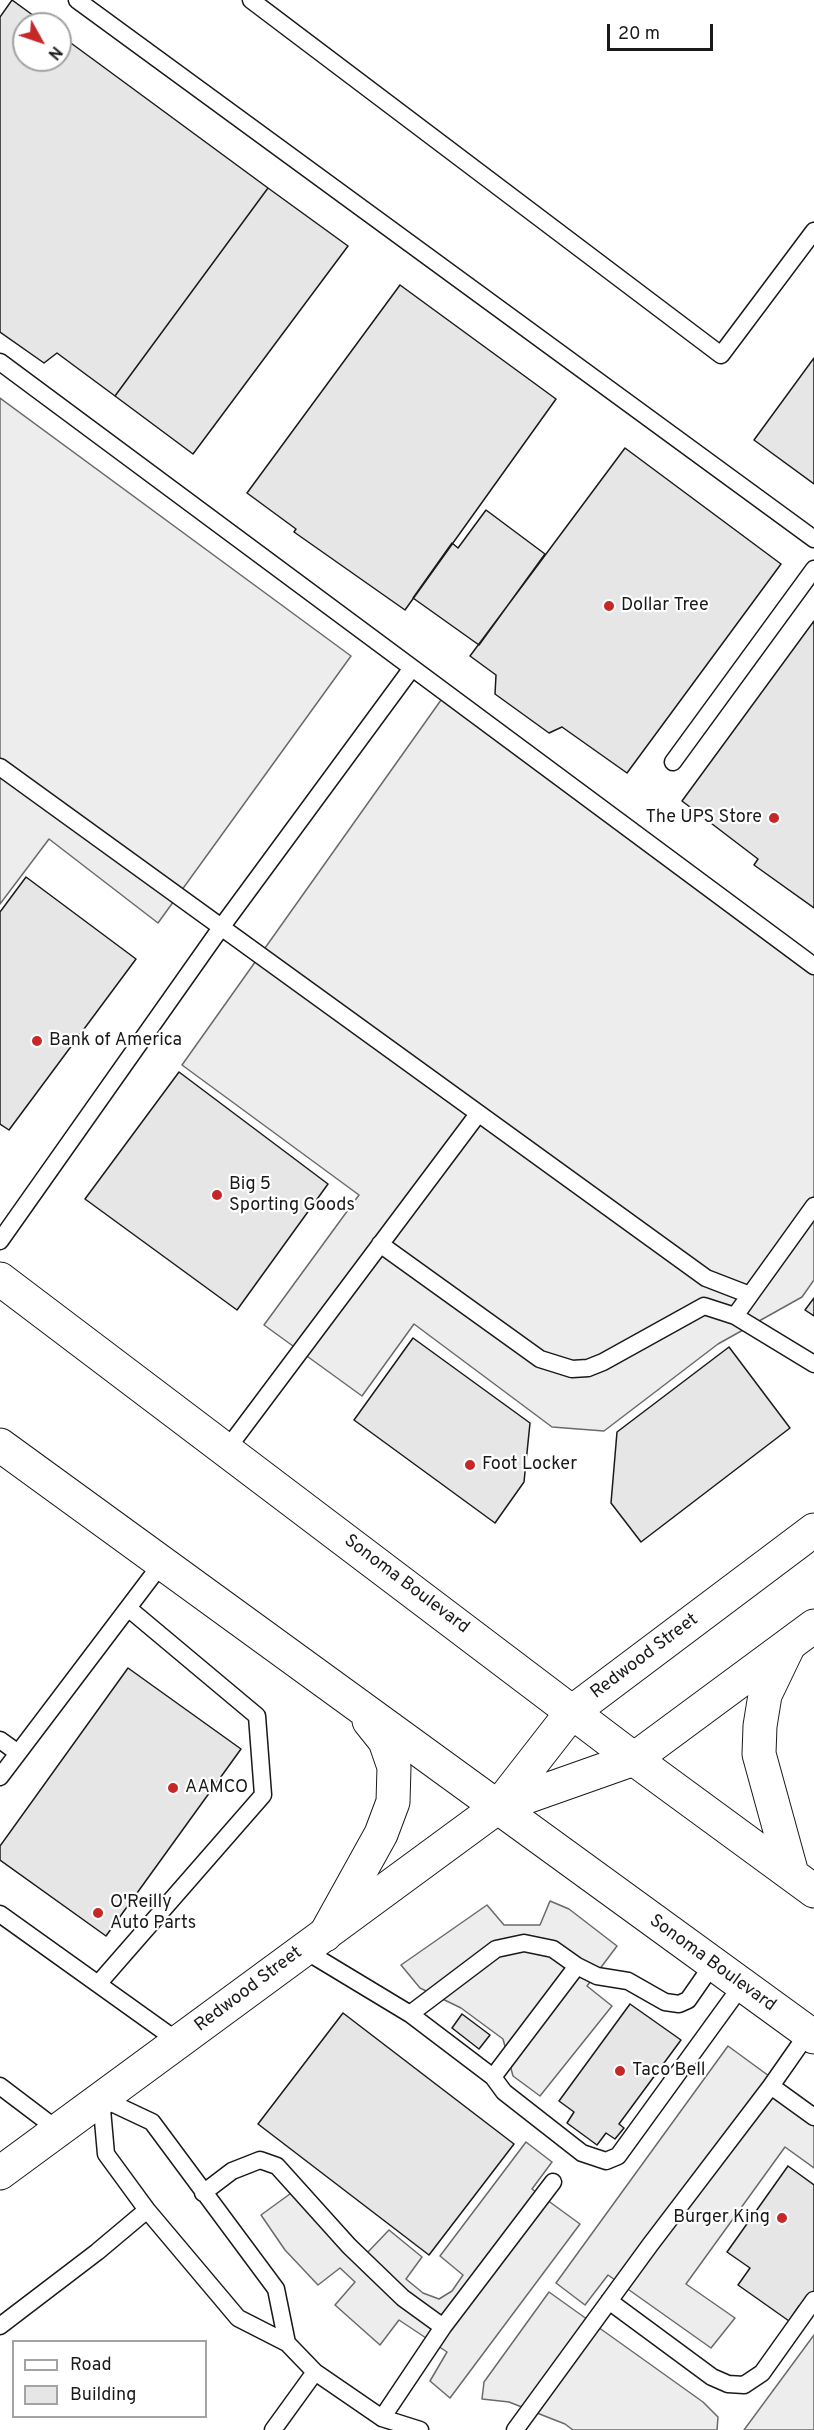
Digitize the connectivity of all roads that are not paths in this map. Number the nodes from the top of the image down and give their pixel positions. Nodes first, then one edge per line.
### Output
1 (76, 0) edge
2 (251, 0) edge
3 (814, 231) edge
4 (0, 362) edge
5 (814, 539) edge
6 (814, 569) edge
7 (412, 668) junction
8 (673, 762) dead end
9 (0, 767) edge
10 (220, 928) junction
11 (814, 966) edge
12 (478, 1114) junction
13 (814, 1206) edge
14 (0, 1241) edge
15 (380, 1244) junction
16 (0, 1279) edge
17 (750, 1295) junction
18 (735, 1316) junction
19 (814, 1364) edge
20 (0, 1445) edge
21 (227, 1449) junction
22 (814, 1530) edge
23 (162, 1563) junction
24 (128, 1608) junction
25 (801, 1635) edge
26 (352, 1701) junction
27 (572, 1712) junction
28 (0, 1740) edge
29 (18, 1753) junction
30 (633, 1758) junction
31 (0, 1777) edge
32 (498, 1807) junction
33 (803, 1882) edge
34 (0, 1914) edge
35 (314, 1942) junction
36 (713, 1964) junction
37 (577, 1966) junction
38 (98, 1984) junction
39 (742, 1985) junction
40 (410, 2014) junction
41 (811, 2035) edge
42 (179, 2042) junction
43 (493, 2077) junction
44 (0, 2086) edge
45 (771, 2086) junction
46 (101, 2098) junction
47 (814, 2117) edge
48 (58, 2130) junction
49 (0, 2173) edge
50 (553, 2182) dead end
51 (202, 2193) junction
52 (147, 2210) junction
53 (814, 2300) edge
54 (609, 2301) junction
55 (0, 2326) edge
56 (443, 2327) junction
57 (286, 2343) junction
58 (315, 2372) junction
59 (382, 2418) junction
60 (273, 2430) edge
61 (420, 2430) edge
62 (515, 2430) edge

1 - 5 lane
2 - 3 lane
4 - 7 lane
6 - 8 lane
7 - 10 lane
7 - 11 lane
9 - 10 lane
10 - 12 lane
10 - 14 lane
12 - 15 lane
12 - 17 lane
13 - 17 lane
15 - 18 lane
15 - 21 lane
16 - 21 main road, Sonoma Boulevard
17 - 18 lane
18 - 19 lane
20 - 23 main road, Sonoma Boulevard
21 - 27 main road, Sonoma Boulevard
22 - 27 main road, Redwood Street
23 - 24 lane
23 - 26 main road, Sonoma Boulevard
24 - 29 lane
24 - 38 lane
25 - 30 main road, Redwood Street
25 - 33 main road
26 - 32 main road, Sonoma Boulevard
26 - 35 main road
27 - 30 main road, Sonoma Boulevard
27 - 32 main road, Redwood Street
28 - 29 lane
29 - 31 lane
30 - 32 main road, Redwood Street
30 - 33 main road, Sonoma Boulevard
32 - 35 main road, Redwood Street
32 - 36 main road, Sonoma Boulevard
34 - 38 lane
35 - 40 lane
35 - 42 main road, Redwood Street
36 - 37 lane
36 - 39 main road, Sonoma Boulevard
37 - 40 lane
37 - 43 lane
38 - 42 lane
39 - 41 main road, Sonoma Boulevard
39 - 43 lane
40 - 43 lane
41 - 45 lane
42 - 46 main road, Redwood Street
44 - 48 lane
45 - 47 lane
45 - 54 lane
46 - 48 main road, Redwood Street
46 - 51 lane
46 - 52 lane
48 - 49 main road, Redwood Street
50 - 56 lane
51 - 56 lane
51 - 57 lane
52 - 55 lane
52 - 57 lane
53 - 54 lane
54 - 62 lane
56 - 59 lane
57 - 58 lane
58 - 59 lane
58 - 60 lane
59 - 61 lane

